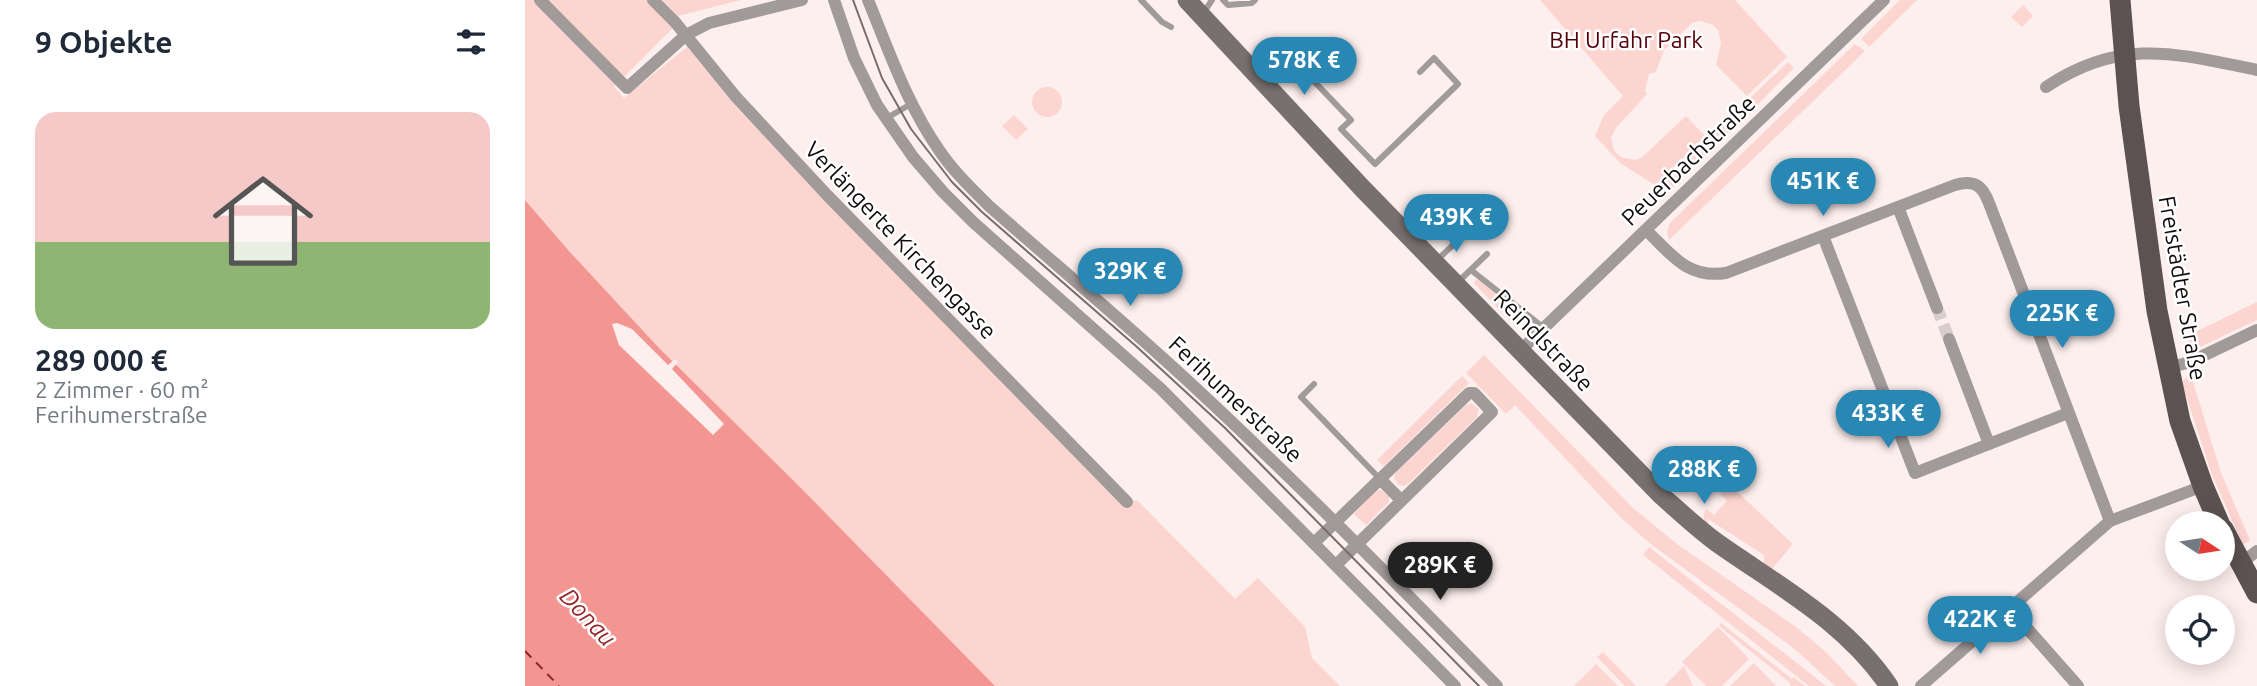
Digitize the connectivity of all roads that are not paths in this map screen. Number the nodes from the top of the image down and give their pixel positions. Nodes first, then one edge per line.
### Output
1 (540, 0) edge
2 (653, 0) edge
3 (802, 0) edge
4 (834, 0) edge
5 (867, 0) edge
6 (1141, 0) edge
7 (1187, 0) edge
8 (1223, 0) edge
9 (1884, 0) edge
10 (2120, 0) edge
11 (1254, 1) edge
12 (1206, 8) edge
13 (1171, 27) dead end
14 (686, 35) junction
15 (1269, 43) dead end
16 (2124, 55) junction
17 (1291, 66) junction
18 (2257, 70) edge
19 (1420, 72) dead end
20 (2046, 87) dead end
21 (1268, 88) junction
22 (912, 103) junction
23 (885, 119) junction
24 (1423, 202) dead end
25 (1898, 207) junction
26 (1646, 230) junction
27 (1466, 233) dead end
28 (1823, 236) junction
29 (1414, 240) junction
30 (1487, 254) dead end
31 (1435, 262) junction
32 (1471, 270) junction
33 (1456, 284) junction
34 (1937, 308) tunnel mouth
35 (1543, 328) junction
36 (2257, 330) edge
37 (1949, 339) tunnel mouth
38 (1521, 351) junction
39 (2168, 368) junction
40 (1314, 384) dead end
41 (2069, 413) junction
42 (1989, 444) junction
43 (1381, 479) junction
44 (2203, 486) junction
45 (1401, 500) junction
46 (1128, 502) dead end
47 (2214, 511) edge
48 (1336, 522) junction
49 (2110, 522) junction
50 (2235, 542) edge
51 (1314, 543) junction
52 (1357, 543) junction
53 (2249, 558) edge
54 (1336, 565) junction
55 (2257, 593) edge
56 (2010, 609) junction
57 (1455, 686) edge
58 (1497, 686) edge
59 (1889, 686) edge
60 (1921, 686) edge
61 (2078, 686) edge

1 - 14 street
2 - 14 street, Verlängerte Kirchengasse
3 - 14 street
4 - 23 street, Ferihumerstraße
5 - 22 street, Ferihumerstraße
6 - 13 lane
7 - 12 street, Reindlstraße
8 - 11 lane
9 - 26 street, Peuerbachstraße
10 - 16 main road, Freistädter Straße
12 - 21 street, Reindlstraße
14 - 46 street, Verlängerte Kirchengasse
15 - 17 lane
16 - 18 street
16 - 20 street
16 - 39 main road, Freistädter Straße
17 - 19 lane
17 - 21 lane
21 - 29 street, Reindlstraße
22 - 23 lane
22 - 48 street, Ferihumerstraße
23 - 51 street, Ferihumerstraße
24 - 29 lane
25 - 28 street
25 - 34 street
25 - 41 street
26 - 28 street
26 - 35 street, Peuerbachstraße
27 - 31 lane
28 - 42 street
29 - 31 street, Reindlstraße
30 - 32 lane
31 - 33 street, Reindlstraße
32 - 33 lane
32 - 35 lane
33 - 38 street, Reindlstraße
35 - 38 street, Peuerbachstraße
36 - 39 street
37 - 42 street
38 - 59 street, Reindlstraße
39 - 44 main road, Freistädter Straße
40 - 43 lane
41 - 42 street
41 - 49 street
43 - 45 street
43 - 45 street
43 - 48 street
44 - 47 main road, Freistädter Straße
44 - 49 street
45 - 52 street
48 - 51 street
48 - 52 street, Ferihumerstraße
49 - 56 street
50 - 53 main road
51 - 54 street, Ferihumerstraße
52 - 54 street
52 - 58 street, Ferihumerstraße
53 - 55 main road
54 - 57 street, Ferihumerstraße
56 - 60 street
56 - 61 street

